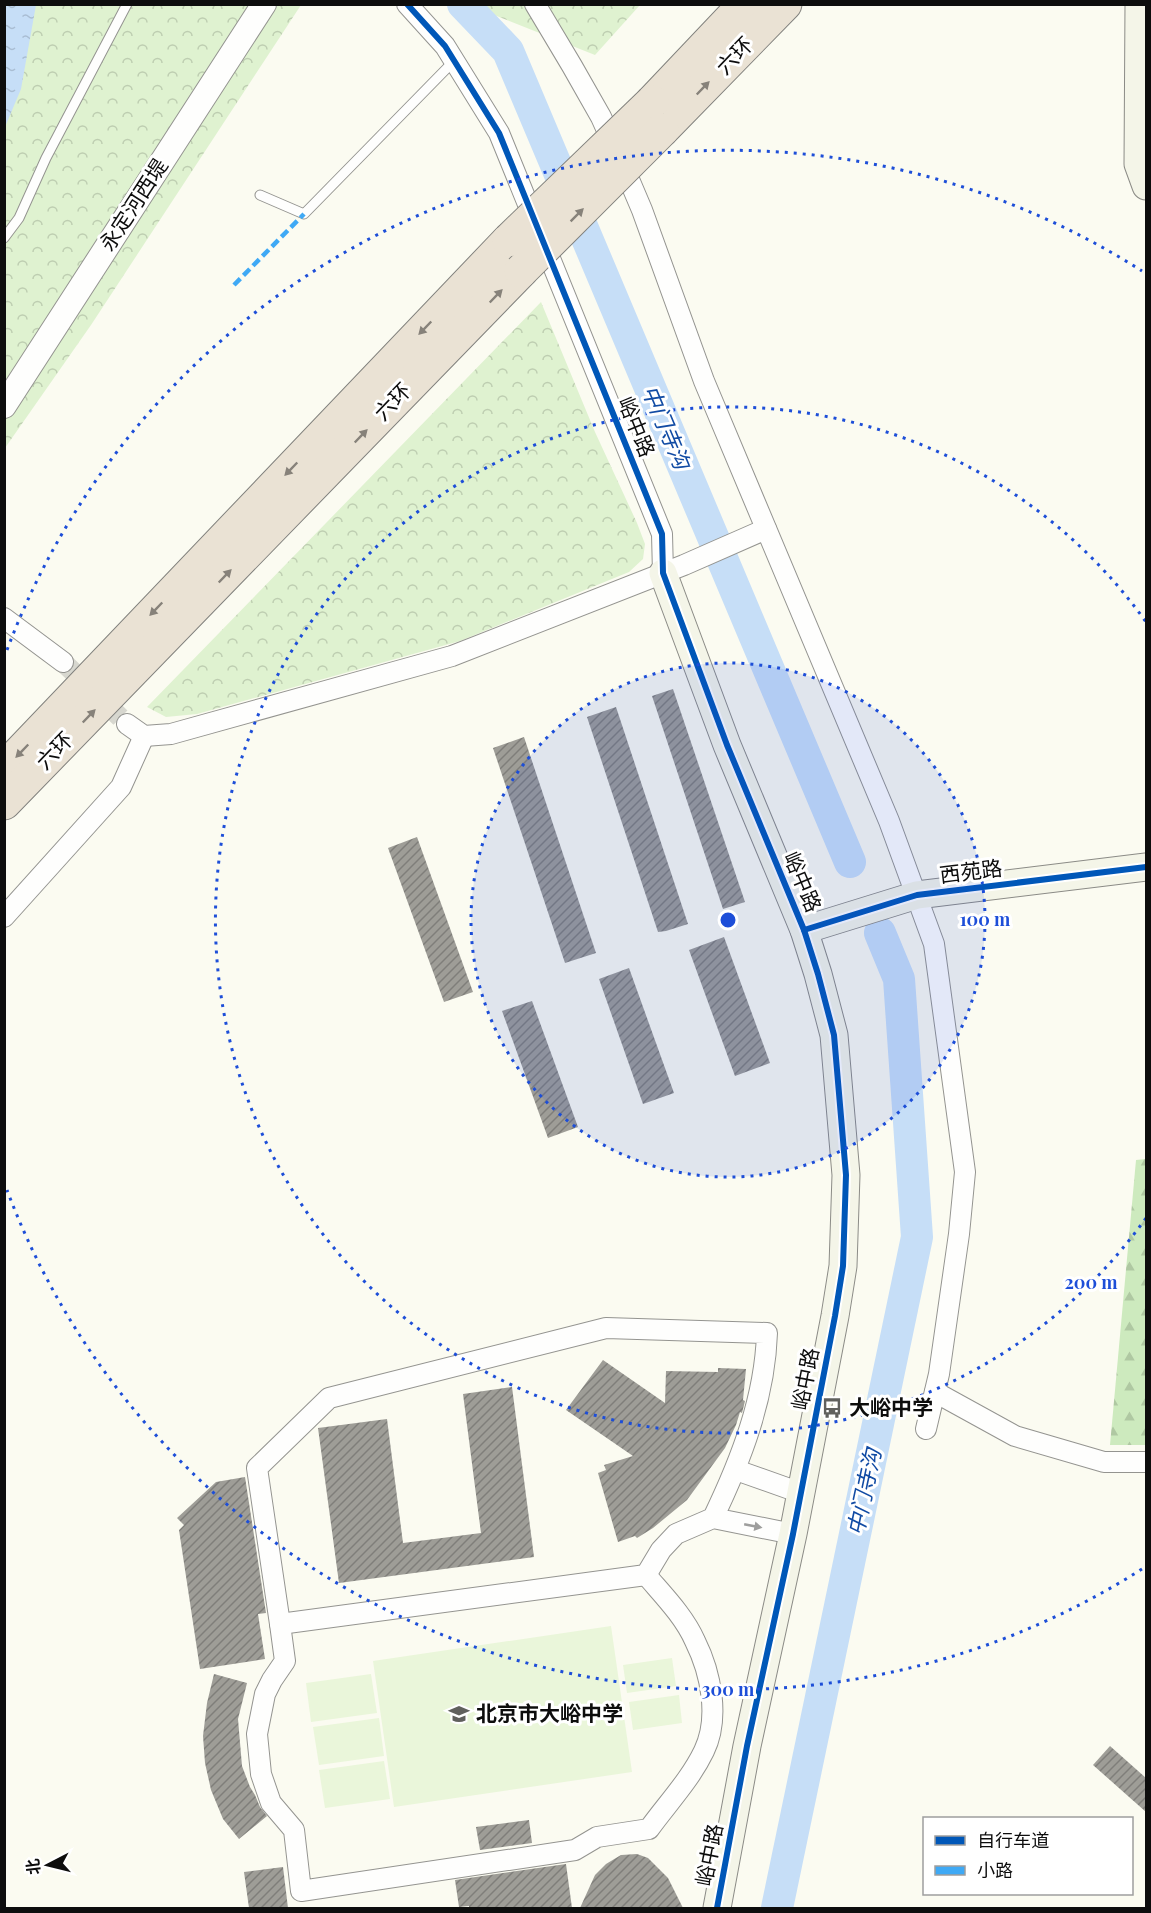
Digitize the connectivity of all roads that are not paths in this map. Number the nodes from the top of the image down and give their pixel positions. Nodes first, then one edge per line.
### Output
1 (127, 4) edge
2 (264, 4) edge
3 (406, 4) edge
4 (535, 4) edge
5 (745, 4) edge
6 (785, 4) edge
7 (1139, 4) edge
8 (454, 61) junction
9 (657, 116) junction
10 (1146, 186) edge
11 (260, 195) dead end
12 (4, 238) edge
13 (4, 406) edge
14 (766, 529) junction
15 (674, 569) junction
16 (4, 618) edge
17 (63, 662) tunnel mouth
18 (127, 724) tunnel mouth
19 (144, 736) junction
20 (4, 769) edge
21 (4, 803) edge
22 (1146, 867) edge
23 (917, 896) junction
24 (4, 917) edge
25 (804, 930) junction
26 (935, 1392) junction
27 (926, 1429) dead end
28 (1146, 1462) edge
29 (736, 1470) junction
30 (801, 1493) junction
31 (713, 1518) junction
32 (793, 1534) junction
33 (646, 1575) junction
34 (280, 1624) junction
35 (717, 1908) edge

1 - 12 lane
2 - 13 street, 永定河西堤
3 - 8 street, 峪中路
4 - 14 street
5 - 9 highway, 六环
9 -> 6 highway, 六环
7 - 10 main road
8 - 11 lane
8 - 15 street, 峪中路
9 -> 20 highway, 六环, bridge
21 -> 9 highway, 六环, bridge
14 - 15 street
14 - 23 street
15 - 19 street
15 - 25 main road, 峪中路
16 - 17 street
18 - 19 street
19 - 24 street
22 - 23 main road, 西苑路
23 - 25 main road, 西苑路
23 - 26 street
25 - 30 main road, 峪中路
26 - 27 street
26 - 28 street
29 - 30 street
29 - 31 street
29 - 34 street
30 - 32 main road, 峪中路
31 -> 32 street
31 - 33 street
32 - 35 main road, 峪中路
33 - 34 street
33 - 34 street

